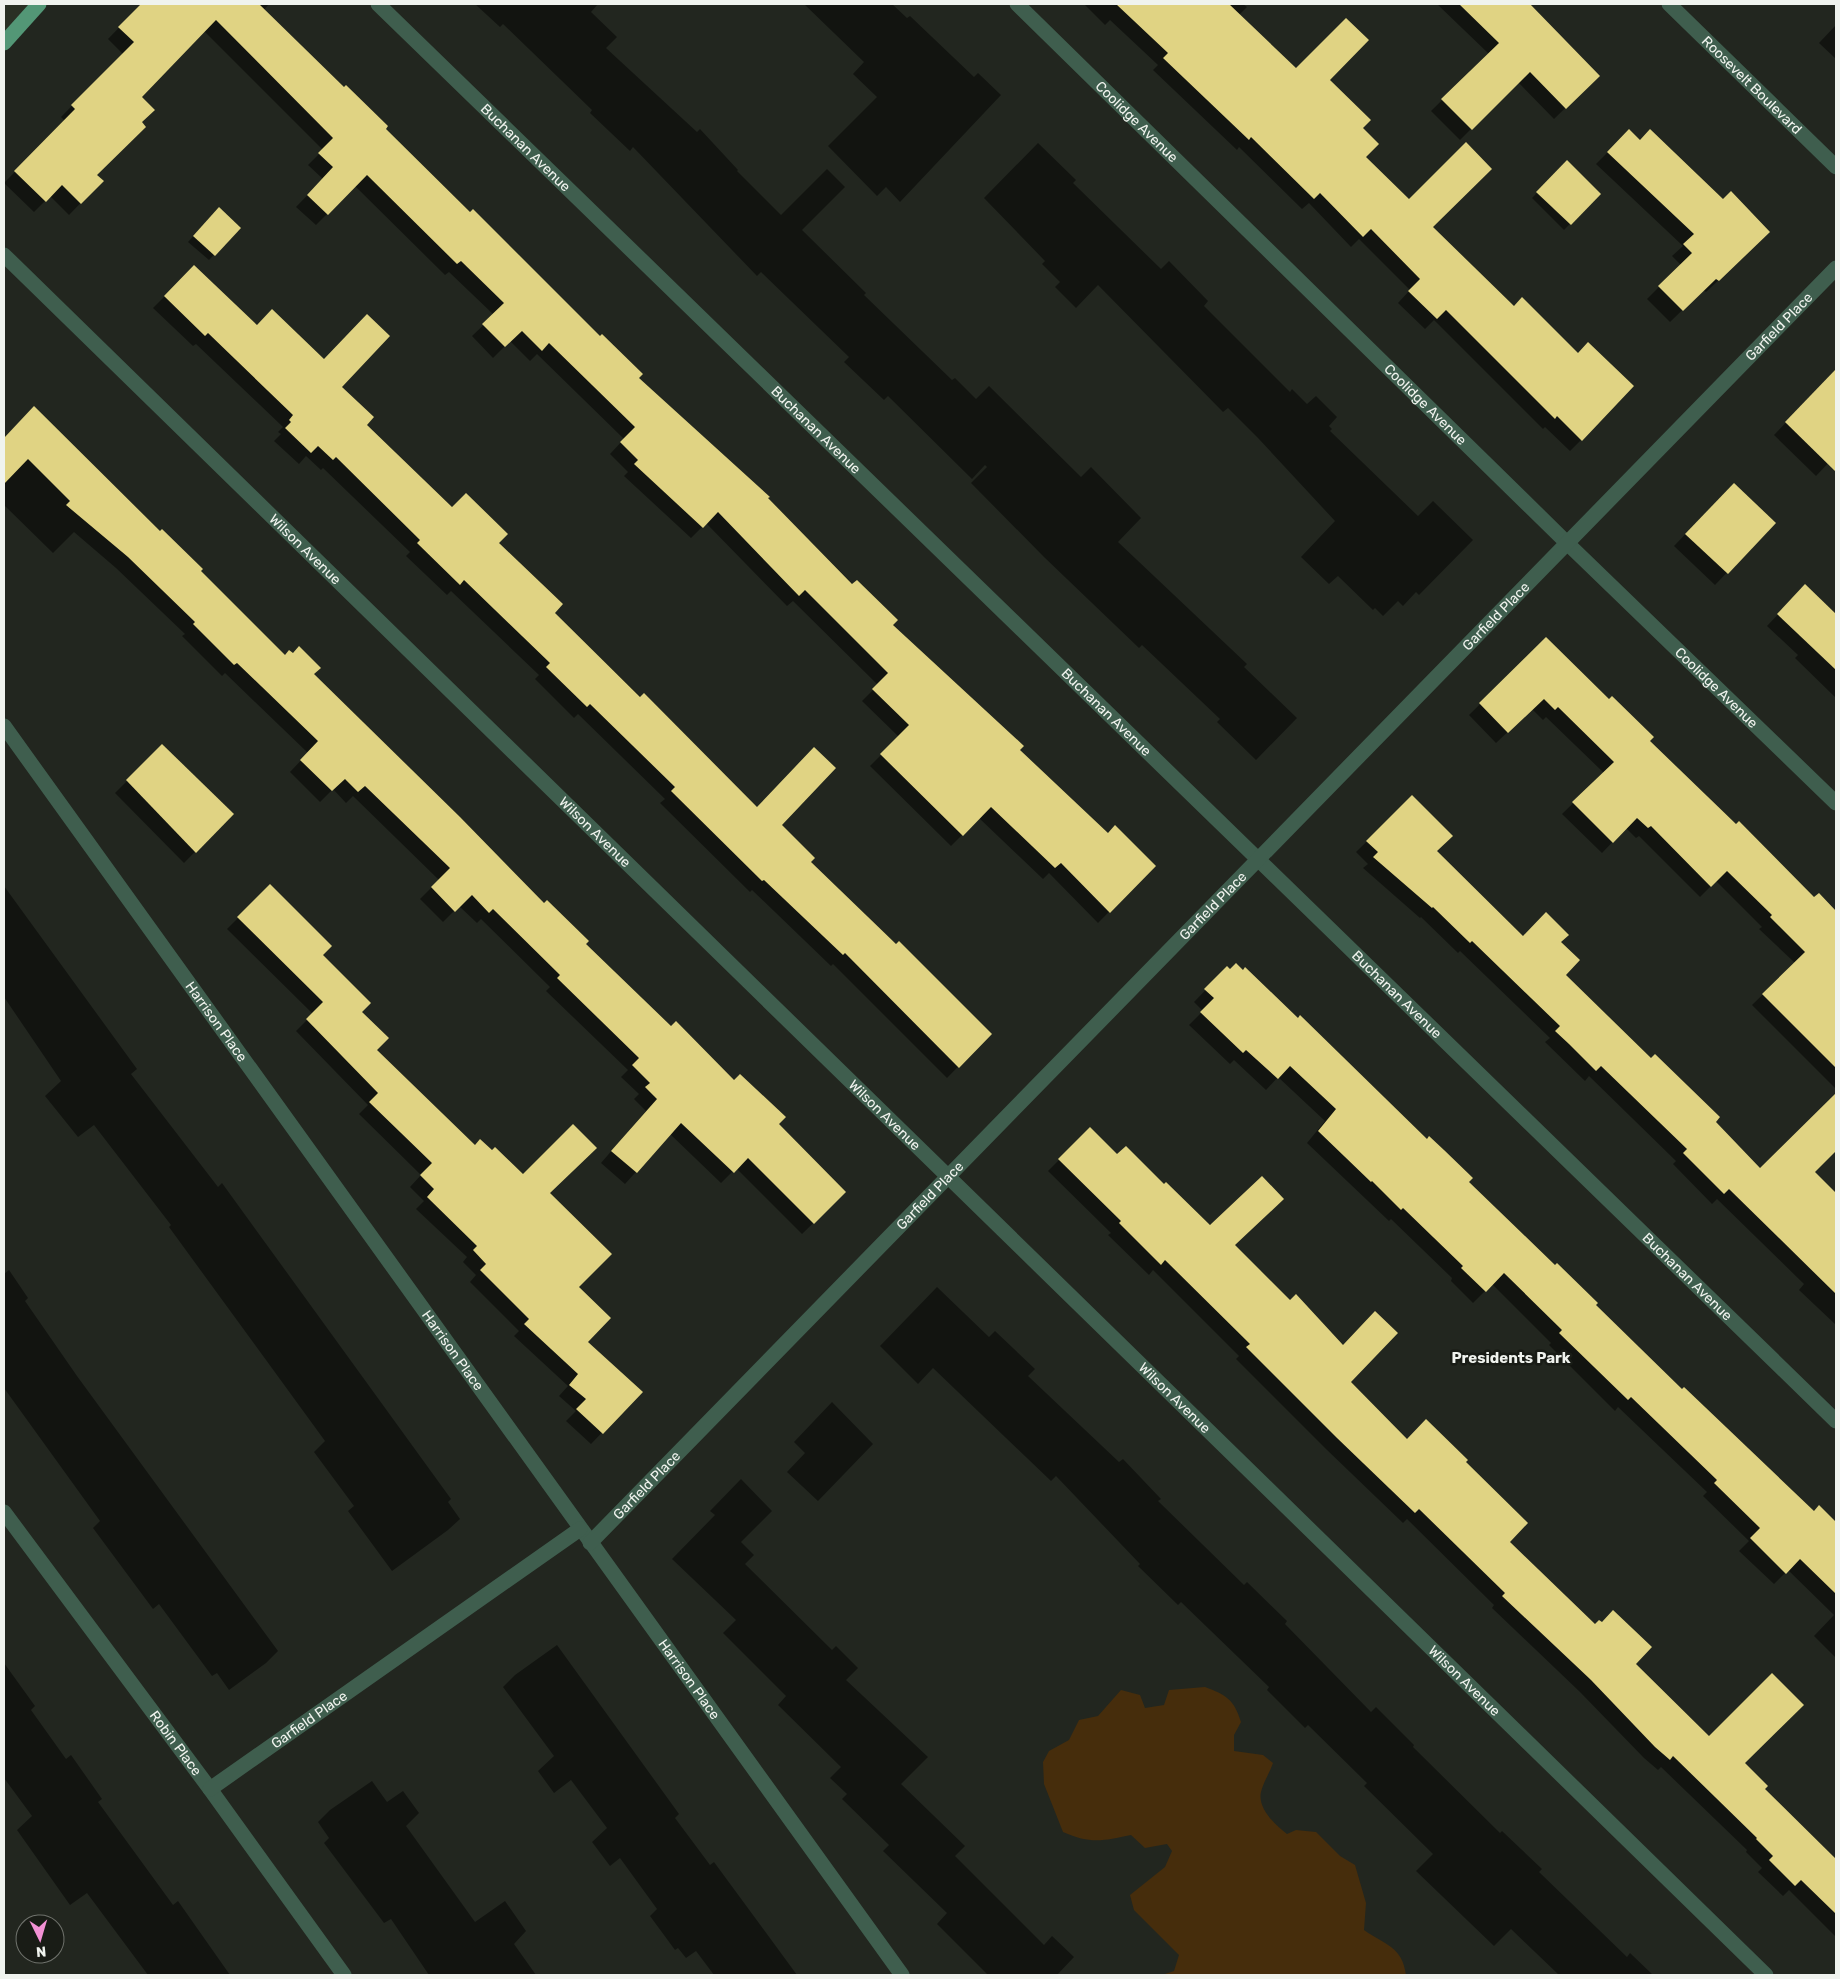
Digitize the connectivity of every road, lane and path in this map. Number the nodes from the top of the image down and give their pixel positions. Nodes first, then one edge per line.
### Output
1 (40, 4) edge
2 (378, 4) edge
3 (1017, 4) edge
4 (1669, 4) edge
5 (4, 43) edge
6 (1836, 167) edge
7 (4, 254) edge
8 (1836, 268) edge
9 (1567, 543) junction
10 (4, 726) edge
11 (1836, 803) edge
12 (1258, 861) junction
13 (946, 1176) junction
14 (1836, 1421) edge
15 (4, 1512) edge
16 (580, 1529) junction
17 (590, 1543) junction
18 (210, 1789) junction
19 (344, 1975) edge
20 (902, 1975) edge
21 (1766, 1975) edge

1 - 5 main road
2 - 12 street, Buchanan Avenue
3 - 9 street, Coolidge Avenue
4 - 6 street, Roosevelt Boulevard
7 - 13 street, Wilson Avenue
8 - 9 street, Garfield Place
9 - 11 street, Coolidge Avenue
9 - 12 street, Garfield Place
10 - 16 street, Harrison Place
12 - 13 street, Garfield Place
12 - 14 street, Buchanan Avenue
13 - 17 street, Garfield Place
13 - 21 street, Wilson Avenue
15 - 18 street, Robin Place
16 - 17 street, Harrison Place
16 - 18 street, Garfield Place
17 - 20 street, Harrison Place
18 - 19 street, Robin Place

